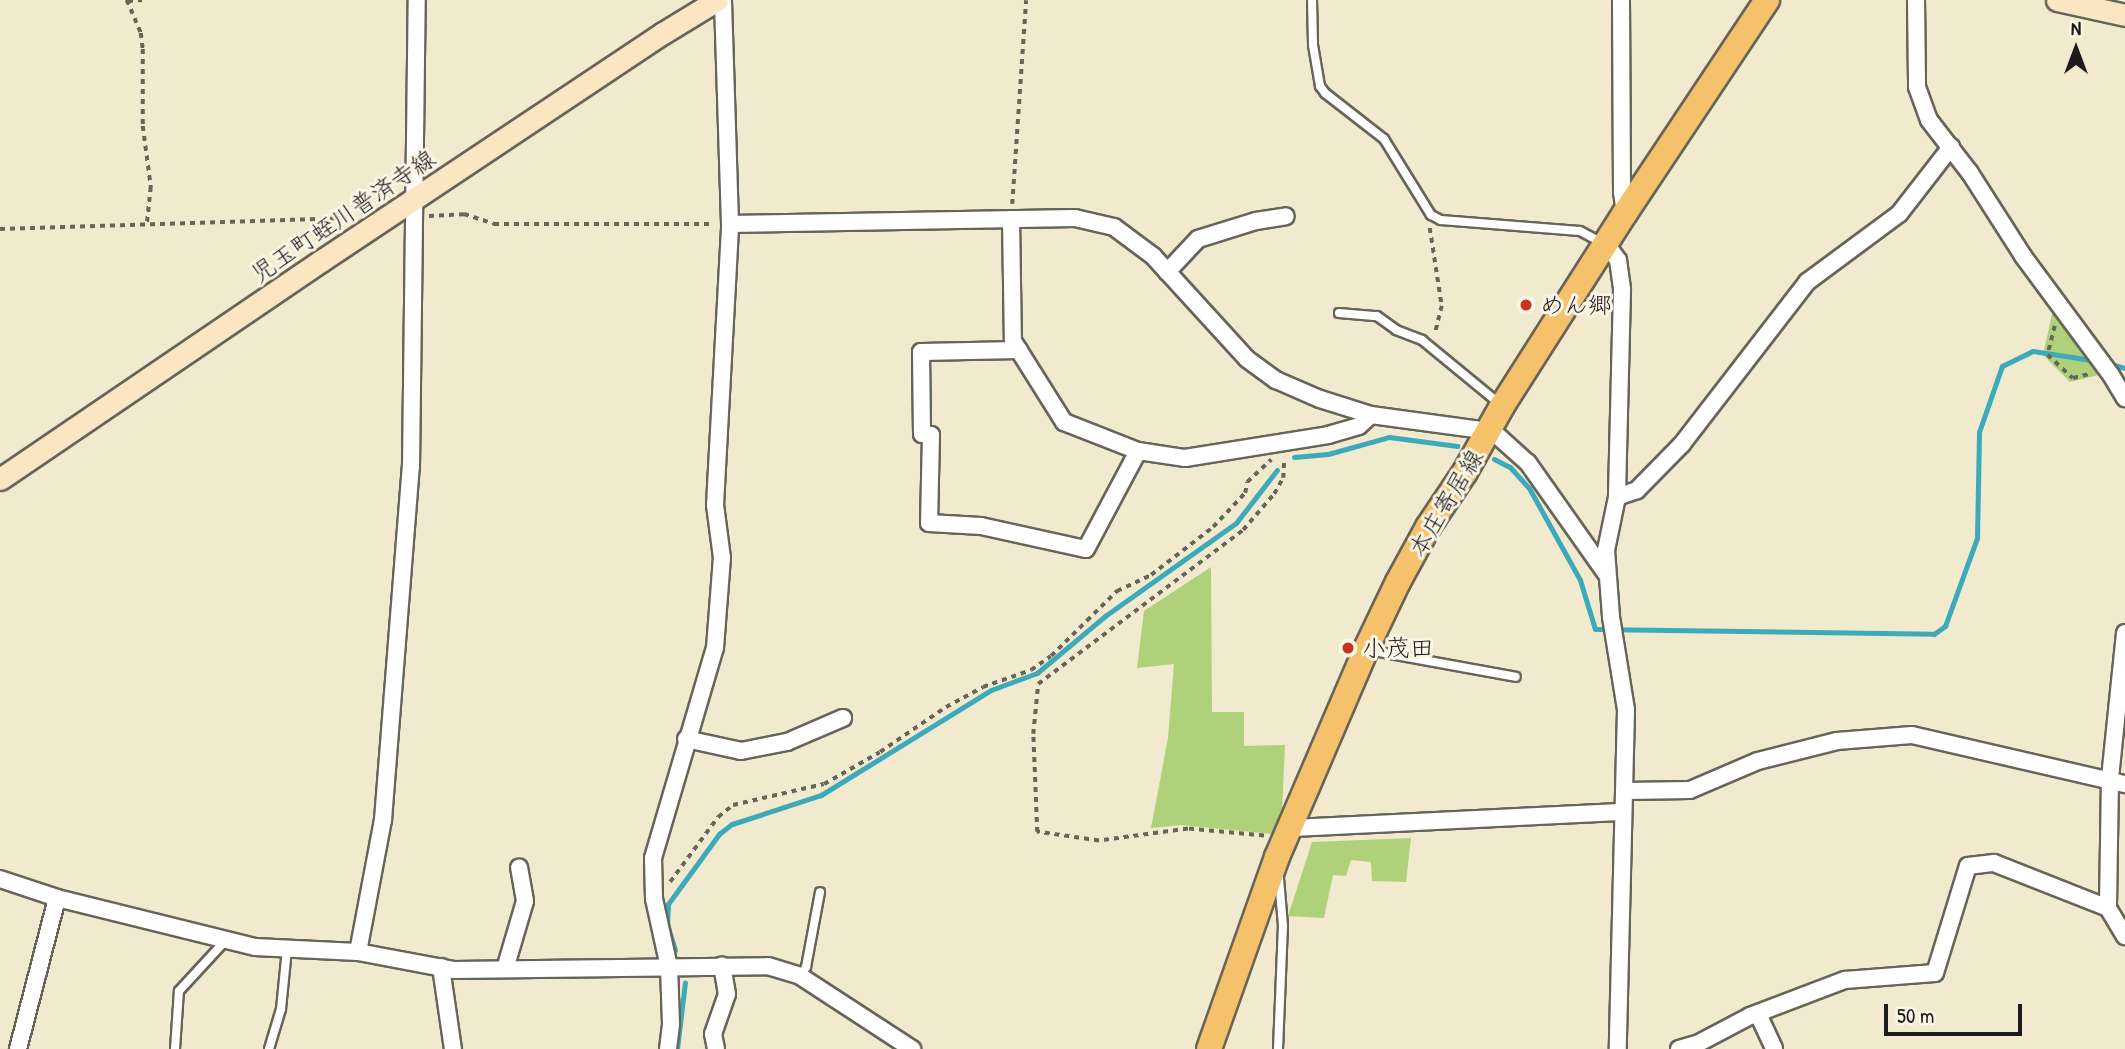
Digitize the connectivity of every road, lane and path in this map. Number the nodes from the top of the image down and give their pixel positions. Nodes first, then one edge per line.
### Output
1 (142, 0) edge
2 (417, 0) edge
3 (717, 0) edge
4 (723, 0) edge
5 (1026, 0) edge
6 (1312, 0) edge
7 (1621, 0) edge
8 (1767, 0) edge
9 (1916, 0) edge
10 (2057, 0) edge
11 (128, 1) edge
12 (2125, 15) edge
13 (1951, 148) junction
14 (415, 208) junction
15 (1625, 212) junction
16 (1431, 215) junction
17 (1286, 216) dead end
18 (1011, 219) junction
19 (730, 224) junction
20 (147, 225) junction
21 (0, 229) edge
22 (363, 234) junction
23 (1607, 245) junction
24 (1167, 272) junction
25 (2064, 310) junction
26 (1339, 313) dead end
27 (1431, 345) junction
28 (1019, 350) junction
29 (2107, 369) junction
30 (2125, 398) edge
31 (1502, 406) junction
32 (1371, 415) junction
33 (1490, 430) junction
34 (1281, 442) junction
35 (1138, 451) junction
36 (0, 480) edge
37 (1617, 497) junction
38 (1607, 575) junction
39 (2125, 633) edge
40 (1366, 649) junction
41 (1516, 677) dead end
42 (843, 718) dead end
43 (686, 739) junction
44 (2117, 781) edge
45 (1626, 791) junction
46 (1622, 812) junction
47 (1285, 841) junction
48 (519, 868) dead end
49 (0, 879) edge
50 (820, 892) dead end
51 (57, 898) junction
52 (654, 899) junction
53 (2108, 908) junction
54 (2125, 936) edge
55 (226, 940) junction
56 (287, 949) junction
57 (358, 953) junction
58 (722, 965) junction
59 (441, 967) junction
60 (669, 967) junction
61 (505, 969) junction
62 (800, 976) junction
63 (1758, 1014) junction
64 (18, 1049) edge
65 (175, 1049) edge
66 (270, 1049) edge
67 (453, 1049) edge
68 (668, 1049) edge
69 (716, 1049) edge
70 (912, 1049) edge
71 (1209, 1049) edge
72 (1278, 1049) edge
73 (1618, 1049) edge
74 (1679, 1049) edge
75 (1774, 1049) edge

1 - 11 path
2 - 14 street
3 - 14 main road, 児玉町蛭川普済寺線
4 - 19 street
5 - 18 path
6 - 16 lane
7 - 15 street
8 - 15 main road, 本庄寄居線
9 - 13 street
10 - 12 main road
11 - 20 path
13 - 25 street
13 - 37 street
14 - 19 path
14 - 22 main road, 児玉町蛭川普済寺線
14 - 57 street
15 - 23 main road, 本庄寄居線
16 - 23 lane
16 - 27 path
17 - 24 street
18 - 19 street
18 - 24 street
18 - 28 street
19 - 43 street
20 - 21 path
20 - 22 path
22 - 36 main road, 児玉町蛭川普済寺線
23 - 31 main road, 本庄寄居線
23 - 37 street
24 - 32 street
25 - 29 street
25 - 29 path
26 - 27 lane
27 - 31 lane
28 - 35 street
28 - 35 street
29 - 30 street
31 - 33 main road, 本庄寄居線
32 - 33 street
32 - 34 street
33 - 38 street
33 - 40 main road, 本庄寄居線
34 - 35 street
34 - 47 path
34 - 52 path
37 - 38 street
38 - 45 street
39 - 44 street
40 - 41 lane
40 - 47 main road, 本庄寄居線
42 - 43 street
43 - 52 street
44 - 45 street
44 - 53 street
45 - 46 street
46 - 47 street
46 - 73 street
47 - 71 main road, 本庄寄居線
47 - 72 lane
48 - 61 street
49 - 51 street
50 - 62 lane
51 - 55 street
51 - 64 street
52 - 60 street
53 - 54 street
53 - 63 street
55 - 56 street
55 - 65 lane
56 - 57 street
56 - 66 lane
57 - 59 street
58 - 60 street
58 - 62 street
58 - 69 street
59 - 61 street
59 - 67 street
60 - 61 street
60 - 68 street
62 - 70 street
63 - 74 street
63 - 75 street

